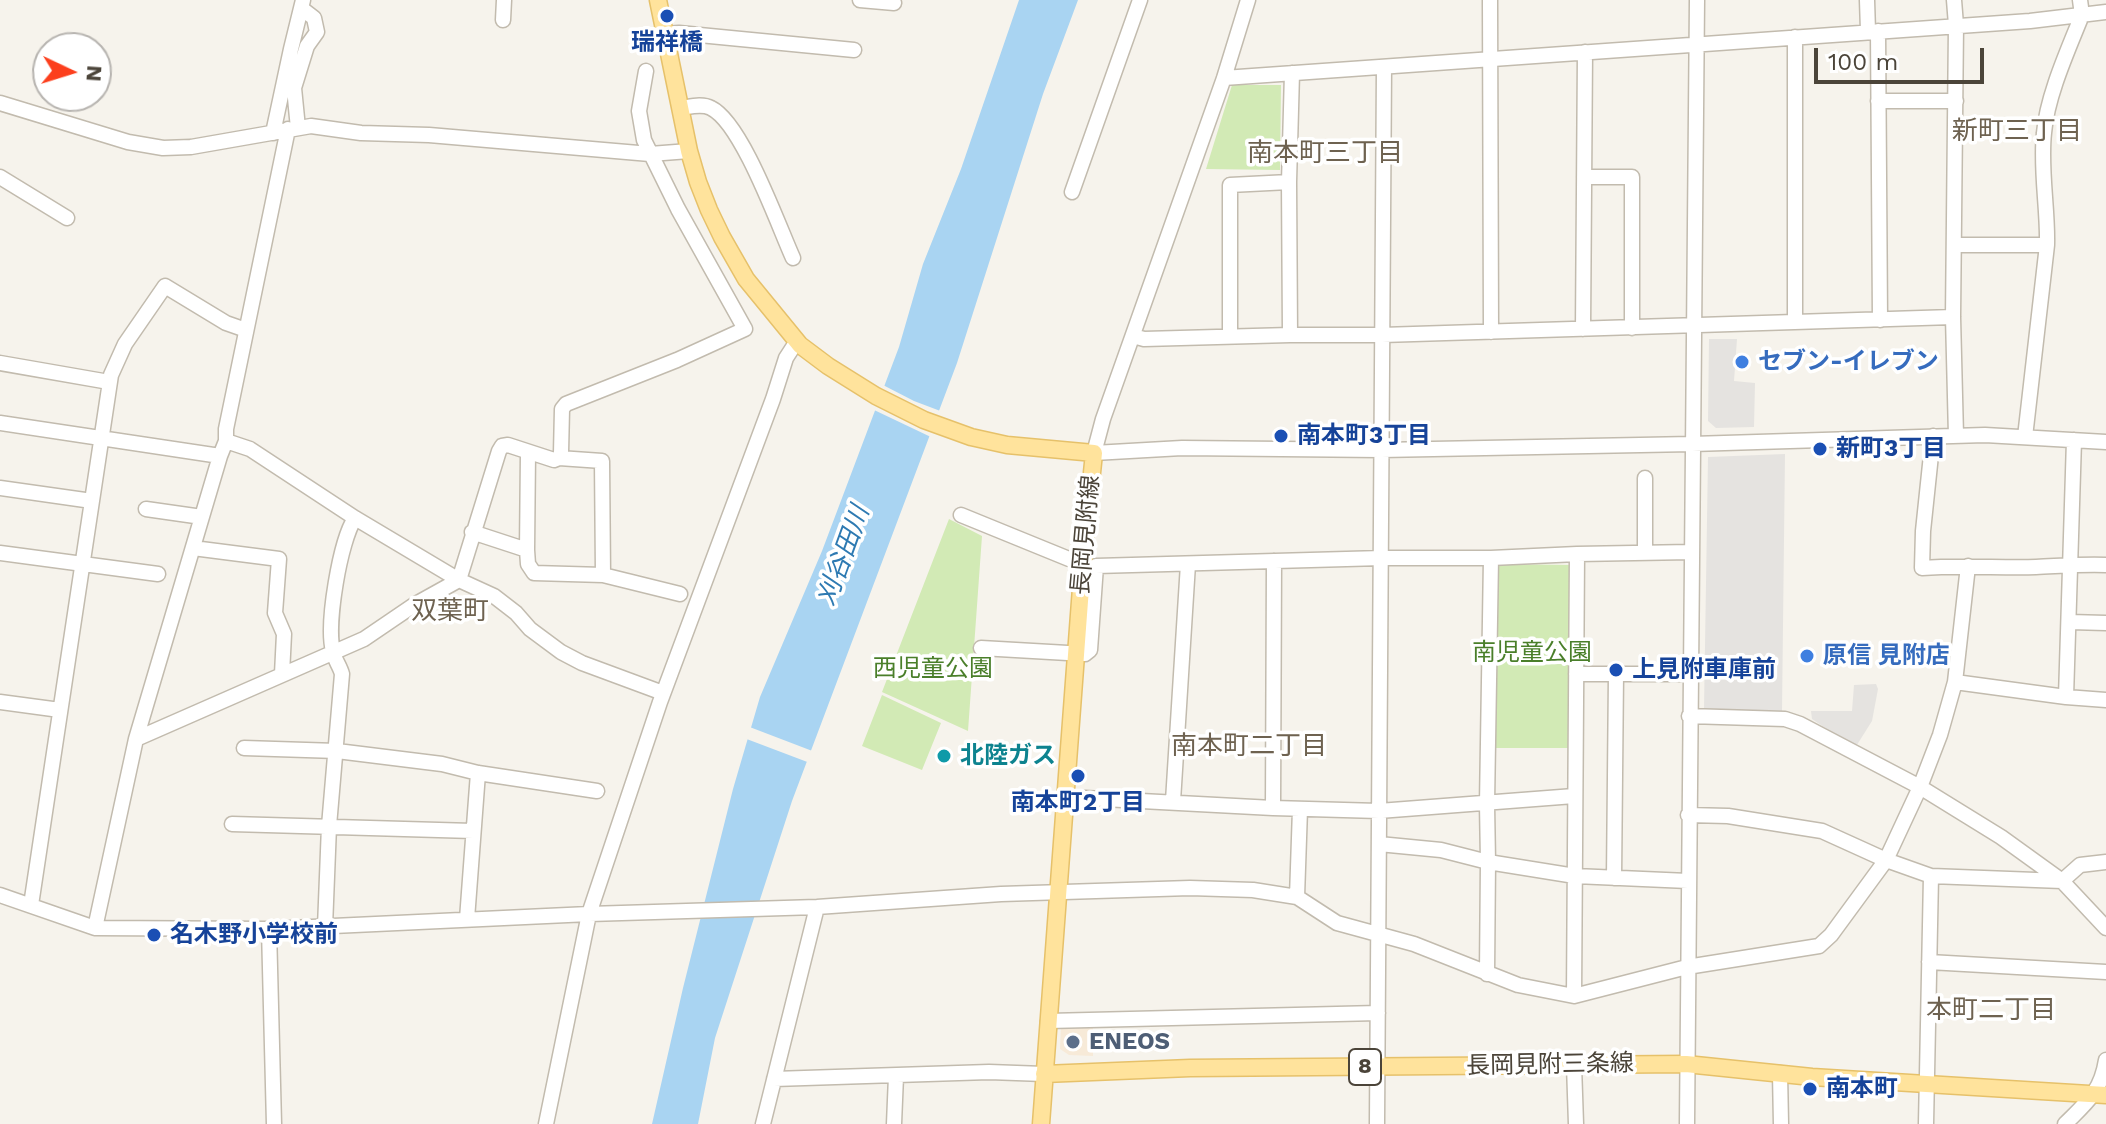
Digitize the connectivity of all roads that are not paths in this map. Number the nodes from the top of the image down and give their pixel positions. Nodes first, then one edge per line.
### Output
1 (504, 0) edge
2 (658, 0) edge
3 (860, 0) edge
4 (1140, 0) edge
5 (1248, 0) edge
6 (1490, 0) edge
7 (1697, 0) edge
8 (1867, 0) edge
9 (1954, 0) edge
10 (894, 3) dead end
11 (302, 4) edge
12 (2081, 7) edge
13 (2106, 12) edge
14 (503, 20) dead end
15 (1956, 25) junction
16 (1873, 31) junction
17 (665, 34) junction
18 (1795, 37) junction
19 (1696, 44) junction
20 (854, 50) dead end
21 (1585, 52) junction
22 (1490, 59) junction
23 (1384, 67) junction
24 (646, 71) dead end
25 (1292, 73) junction
26 (1224, 78) junction
27 (1878, 101) junction
28 (1956, 101) junction
29 (0, 103) edge
30 (680, 108) junction
31 (287, 130) junction
32 (689, 151) junction
33 (650, 154) junction
34 (0, 177) edge
35 (1584, 177) junction
36 (1289, 182) junction
37 (1072, 192) dead end
38 (67, 218) dead end
39 (1954, 245) junction
40 (2047, 245) junction
41 (793, 258) dead end
42 (1953, 317) junction
43 (1880, 320) junction
44 (1795, 322) junction
45 (1694, 326) junction
46 (1632, 328) junction
47 (1583, 329) junction
48 (246, 330) junction
49 (1491, 332) junction
50 (1290, 335) junction
51 (1382, 335) junction
52 (1133, 336) junction
53 (1230, 336) junction
54 (799, 343) junction
55 (0, 363) edge
56 (109, 382) junction
57 (0, 423) edge
58 (1933, 436) junction
59 (1956, 436) junction
60 (102, 437) junction
61 (2025, 437) junction
62 (2074, 440) junction
63 (226, 441) junction
64 (2106, 442) edge
65 (1692, 444) junction
66 (1381, 450) junction
67 (528, 453) junction
68 (1094, 453) junction
69 (220, 456) junction
70 (559, 458) junction
71 (1645, 478) dead end
72 (0, 488) edge
73 (92, 501) junction
74 (146, 509) dead end
75 (961, 515) dead end
76 (202, 517) junction
77 (355, 518) junction
78 (472, 532) junction
79 (193, 548) junction
80 (527, 550) junction
81 (1691, 552) junction
82 (0, 553) edge
83 (1645, 553) junction
84 (1577, 554) junction
85 (1382, 558) junction
86 (1491, 558) junction
87 (1069, 559) dead end
88 (1274, 561) junction
89 (2071, 563) junction
90 (1188, 564) junction
91 (83, 565) junction
92 (2106, 565) edge
93 (1968, 566) junction
94 (158, 574) dead end
95 (603, 575) junction
96 (459, 580) junction
97 (680, 594) dead end
98 (2070, 622) junction
99 (2106, 623) edge
100 (981, 648) dead end
101 (333, 652) junction
102 (1077, 654) junction
103 (282, 674) junction
104 (1576, 674) junction
105 (1616, 674) junction
106 (1690, 674) junction
107 (1955, 682) junction
108 (663, 693) junction
109 (2066, 697) junction
110 (2106, 700) edge
111 (0, 702) edge
112 (60, 710) junction
113 (1689, 716) junction
114 (136, 739) junction
115 (244, 748) dead end
116 (337, 751) junction
117 (478, 773) junction
118 (1920, 787) junction
119 (597, 791) dead end
120 (1574, 796) junction
121 (1066, 797) junction
122 (1173, 801) junction
123 (1487, 804) junction
124 (1273, 808) junction
125 (1300, 809) junction
126 (1379, 811) junction
127 (1688, 815) junction
128 (232, 824) dead end
129 (329, 826) junction
130 (473, 831) junction
131 (1379, 844) junction
132 (1886, 860) junction
133 (1488, 862) junction
134 (2106, 862) edge
135 (1575, 876) junction
136 (1931, 876) junction
137 (1614, 878) junction
138 (1688, 881) junction
139 (2062, 881) junction
140 (1058, 892) junction
141 (0, 895) edge
142 (1297, 897) junction
143 (31, 905) junction
144 (817, 907) junction
145 (594, 914) junction
146 (467, 919) junction
147 (325, 927) junction
148 (95, 928) junction
149 (2106, 928) edge
150 (269, 929) junction
151 (1378, 933) junction
152 (1929, 962) junction
153 (1687, 967) junction
154 (2106, 972) edge
155 (1487, 974) junction
156 (1574, 996) junction
157 (1378, 1013) junction
158 (1048, 1021) junction
159 (2106, 1060) edge
160 (1686, 1064) junction
161 (1574, 1065) junction
162 (1378, 1067) junction
163 (1780, 1073) junction
164 (1044, 1074) junction
165 (896, 1076) junction
166 (774, 1079) junction
167 (1927, 1083) junction
168 (2100, 1094) edge
169 (274, 1124) edge
170 (546, 1124) edge
171 (763, 1124) edge
172 (894, 1124) edge
173 (1041, 1124) edge
174 (1377, 1124) edge
175 (1576, 1124) edge
176 (1687, 1124) edge
177 (1781, 1124) edge
178 (1926, 1124) edge
179 (2065, 1124) edge

1 - 14 street
2 - 17 main road, 長岡見附線
3 - 10 street
4 - 37 street
5 - 26 street
6 - 22 street
7 - 19 street
8 - 16 street
9 - 15 street
11 - 31 street
11 - 31 street
12 - 13 street
12 - 15 street
12 - 40 street
15 - 16 street
15 - 28 street
16 - 18 street
16 - 27 street
17 - 20 street
17 - 30 main road, 長岡見附線
18 - 19 street
18 - 44 street
19 - 21 street
19 - 45 street
21 - 22 street
21 - 35 street
22 - 23 street
22 - 49 street
23 - 25 street
23 - 51 street
24 - 33 street
25 - 26 street
25 - 36 street
26 - 52 street
27 - 28 street
27 - 43 street
28 - 39 street
29 - 31 street
30 - 32 main road, 長岡見附線
30 - 41 street
31 - 33 street
31 - 48 street
32 - 33 street
32 - 54 main road, 長岡見附線
33 - 70 street
34 - 38 street
35 - 46 street
35 - 47 street
36 - 50 street
36 - 53 street
39 - 40 street
39 - 42 street
40 - 61 street
42 - 43 street
42 - 59 street
43 - 44 street
44 - 45 street
45 - 46 street
45 - 65 street
46 - 47 street
47 - 49 street
48 - 56 street
48 - 63 street
49 - 51 street
50 - 51 street
50 - 53 street
51 - 66 street
52 - 53 street
52 - 68 street
54 - 68 main road, 長岡見附線
54 - 108 street
55 - 56 street
56 - 60 street
57 - 60 street
58 - 59 street
58 - 65 street
58 - 93 street
59 - 61 street
60 - 69 street
60 - 73 street
61 - 62 street
62 - 64 street
62 - 89 street
63 - 69 street
63 - 77 street
65 - 66 street
65 - 81 street
66 - 68 street
66 - 85 street
67 - 70 street
67 - 78 street
67 - 80 street
68 - 102 main road, 長岡見附線
69 - 76 street
70 - 95 street
71 - 83 street
72 - 73 street
73 - 91 street
74 - 76 street
75 - 87 street
76 - 79 street
77 - 96 street
77 - 101 street
78 - 80 street
78 - 96 street
79 - 103 street
79 - 114 street
80 - 95 street
81 - 83 street
81 - 106 street
82 - 91 street
83 - 84 street
84 - 86 street
84 - 104 street
85 - 86 street
85 - 88 street
85 - 126 street
86 - 123 street
88 - 90 street
88 - 124 street
89 - 92 street
89 - 93 street
89 - 98 street
90 - 102 street
90 - 122 street
91 - 94 street
91 - 112 street
93 - 107 street
95 - 97 street
96 - 101 street
96 - 108 street
98 - 99 street
98 - 109 street
100 - 102 street
101 - 103 street
101 - 116 street
102 - 121 main road, 長岡見附線
103 - 114 street
104 - 105 street
104 - 120 street
105 - 106 street
105 - 137 street
106 - 113 street
107 - 109 street
107 - 118 street
108 - 145 street
109 - 110 street
111 - 112 street
112 - 143 street
113 - 118 street
113 - 127 street
114 - 148 street
115 - 116 street
116 - 117 street
116 - 129 street
117 - 119 street
117 - 130 street
118 - 132 street
118 - 139 street
120 - 123 street
120 - 135 street
121 - 122 street
121 - 140 main road, 長岡見附線
122 - 124 street
123 - 126 street
123 - 133 street
124 - 125 street
125 - 126 street
125 - 142 street
126 - 131 street
127 - 132 street
127 - 138 street
128 - 129 street
129 - 130 street
129 - 147 street
130 - 146 street
131 - 133 street
131 - 151 street
132 - 136 street
132 - 153 street
133 - 135 street
133 - 155 street
134 - 139 street
135 - 137 street
135 - 156 street
136 - 139 street
136 - 152 street
137 - 138 street
138 - 153 street
139 - 149 street
140 - 142 street
140 - 144 street
140 - 158 main road, 長岡見附線
141 - 143 street
142 - 151 street
143 - 148 street
144 - 145 street
144 - 166 street
145 - 146 street
145 - 170 street
146 - 147 street
147 - 150 street
148 - 150 street
150 - 169 street
151 - 155 street
151 - 157 street
152 - 154 street
152 - 167 street
153 - 156 street
153 - 160 street
155 - 156 street
157 - 158 street
157 - 162 street
158 - 164 main road, 長岡見附線
159 - 168 street
160 - 161 main road, 長岡見附三条線 / 8
160 - 163 main road, 長岡見附三条線 / 8
160 - 176 street
161 - 162 main road, 長岡見附三条線 / 8
161 - 175 street
162 - 164 main road, 長岡見附三条線 / 8
162 - 174 street
163 - 167 main road, 長岡見附三条線 / 8
163 - 177 street
164 - 165 street
164 - 173 main road
165 - 166 street
165 - 172 street
166 - 171 street
167 - 168 main road, 長岡見附三条線 / 8
167 - 178 street
168 - 179 street

